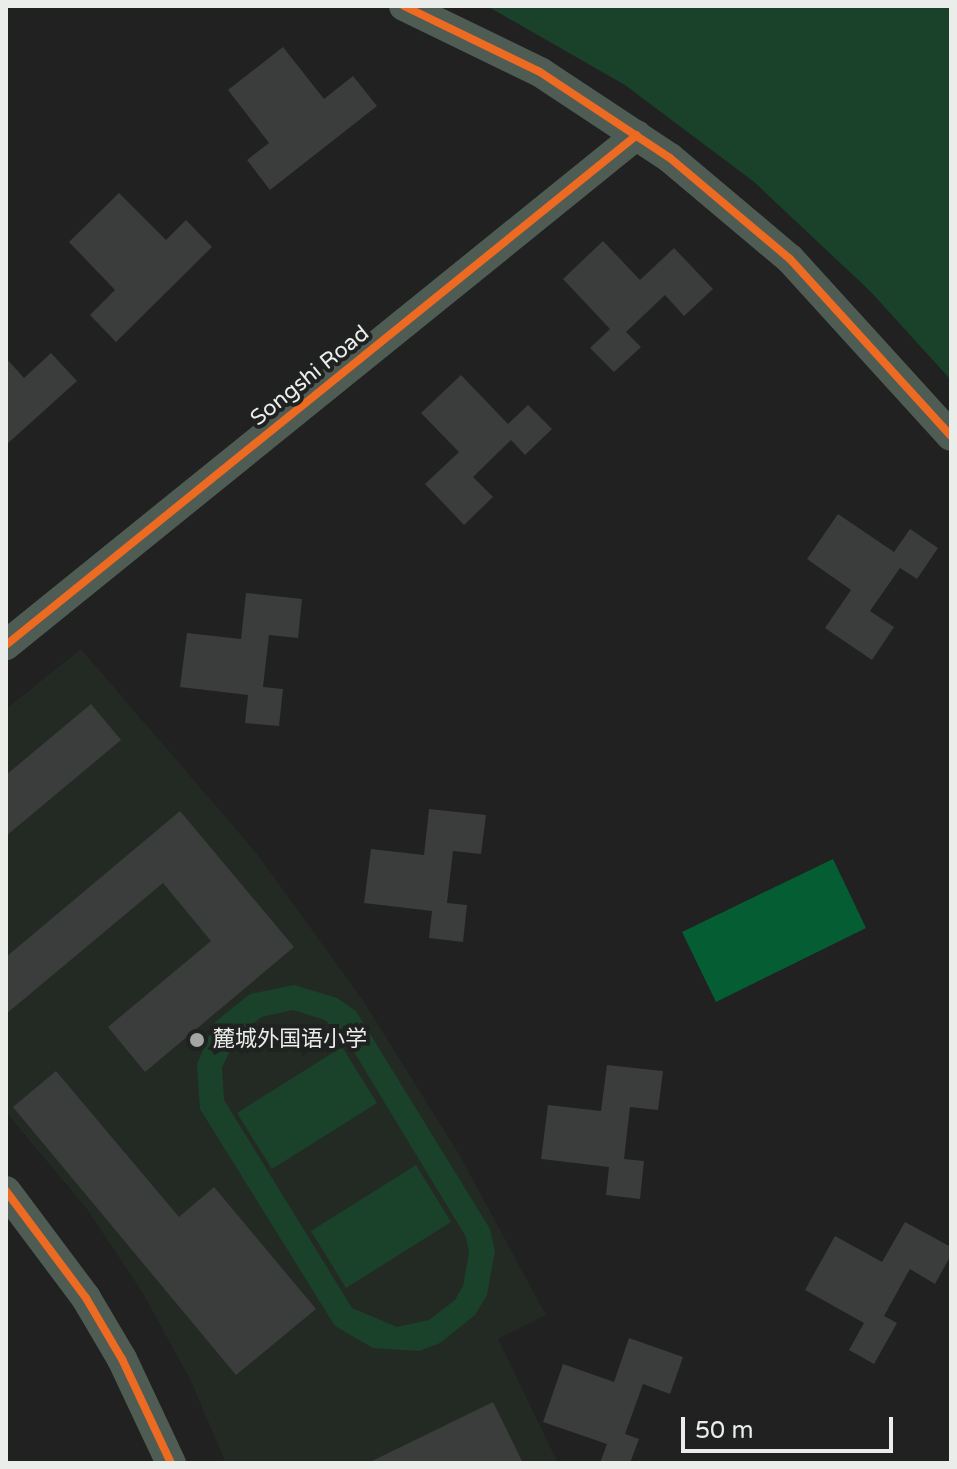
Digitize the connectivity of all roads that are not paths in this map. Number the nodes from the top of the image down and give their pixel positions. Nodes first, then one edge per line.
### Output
1 (404, 6) edge
2 (637, 135) junction
3 (951, 436) edge
4 (6, 645) edge
5 (6, 1191) edge
6 (171, 1463) edge

1 - 2 street
2 - 3 street
2 - 4 street, Songshi Road
5 - 6 street

